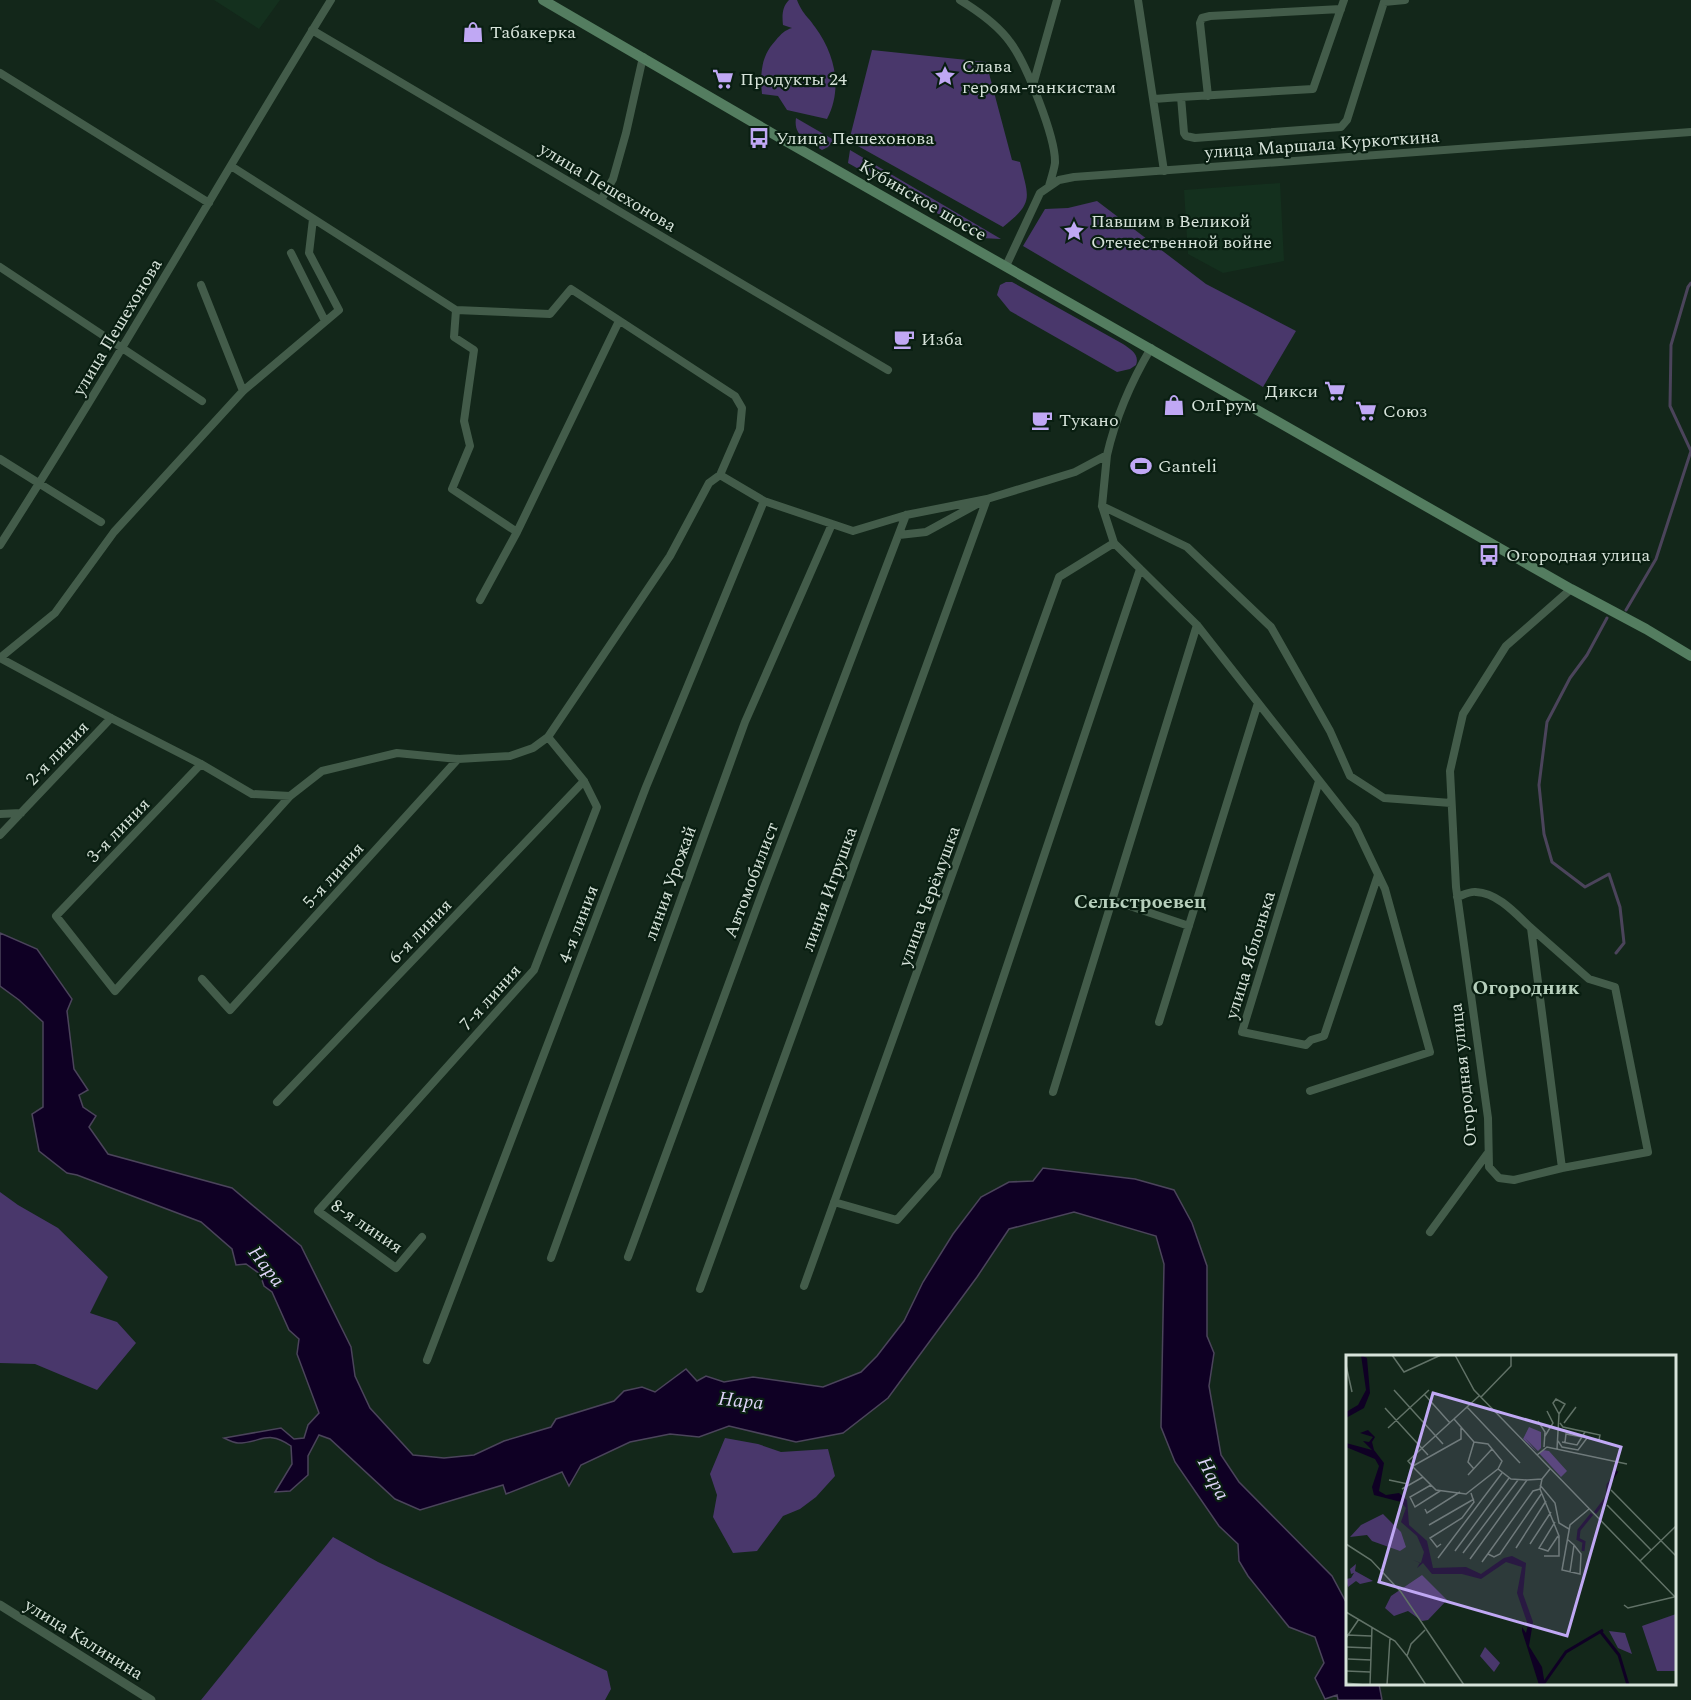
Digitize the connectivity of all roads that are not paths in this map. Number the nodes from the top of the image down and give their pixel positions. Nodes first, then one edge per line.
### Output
1 (331, 0) edge
2 (543, 0) edge
3 (960, 0) edge
4 (1138, 0) edge
5 (1344, 0) edge
6 (1405, 0) edge
7 (1055, 1) edge
8 (1341, 9) junction
9 (312, 30) junction
10 (643, 57) junction
11 (0, 73) edge
12 (1033, 86) junction
13 (1208, 96) junction
14 (1182, 98) junction
15 (1154, 99) junction
16 (1691, 132) edge
17 (231, 166) junction
18 (1164, 171) junction
19 (1049, 186) junction
20 (601, 200) junction
21 (209, 203) junction
22 (313, 219) junction
23 (291, 253) dead end
24 (1006, 266) junction
25 (0, 267) edge
26 (201, 285) dead end
27 (456, 310) junction
28 (325, 321) junction
29 (619, 321) junction
30 (123, 347) junction
31 (1151, 348) junction
32 (888, 370) dead end
33 (243, 391) junction
34 (202, 401) dead end
35 (1107, 455) junction
36 (0, 459) edge
37 (720, 475) junction
38 (40, 483) junction
39 (987, 499) junction
40 (764, 501) junction
41 (1102, 506) junction
42 (906, 515) junction
43 (101, 522) dead end
44 (832, 524) junction
45 (517, 532) junction
46 (899, 535) junction
47 (1114, 543) junction
48 (0, 545) edge
49 (1140, 569) junction
50 (1571, 589) junction
51 (480, 600) dead end
52 (1197, 625) junction
53 (1691, 656) edge
54 (0, 658) edge
55 (1258, 703) junction
56 (111, 718) junction
57 (548, 737) junction
58 (458, 759) junction
59 (201, 764) junction
60 (585, 781) junction
61 (1319, 781) junction
62 (290, 796) junction
63 (1451, 803) junction
64 (21, 813) junction
65 (0, 814) edge
66 (0, 835) edge
67 (1378, 875) junction
68 (1457, 897) junction
69 (1112, 900) junction
70 (1189, 926) junction
71 (1532, 928) junction
72 (202, 979) dead end
73 (1159, 1022) dead end
74 (1310, 1091) dead end
75 (1053, 1092) dead end
76 (277, 1102) dead end
77 (1488, 1152) junction
78 (1562, 1168) junction
79 (834, 1203) junction
80 (318, 1211) joint
81 (1430, 1232) dead end
82 (422, 1237) dead end
83 (628, 1257) dead end
84 (551, 1258) dead end
85 (804, 1286) dead end
86 (700, 1289) dead end
87 (427, 1360) dead end
88 (0, 1605) edge
89 (151, 1700) edge

1 - 9 street, улица Пешехонова
2 - 10 main road, Кубинское шоссе
3 - 12 street
4 - 15 street
5 - 8 street
6 - 14 street
7 - 12 street
8 - 13 street
8 - 13 street
9 - 17 street, улица Пешехонова
9 - 20 street, улица Пешехонова
10 - 20 street
10 - 24 main road, Кубинское шоссе
11 - 21 street
12 - 19 street
13 - 14 street
14 - 15 street
15 - 18 street
16 - 18 street, улица Маршала Куркоткина
17 - 21 street, улица Пешехонова
17 - 22 street
18 - 19 street, улица Маршала Куркоткина
19 - 24 street
20 - 32 street, улица Пешехонова
21 - 30 street, улица Пешехонова
22 - 27 street
22 - 28 street
23 - 28 street
24 - 31 main road
25 - 30 street
26 - 33 street
27 - 29 street
27 - 45 street
28 - 33 street
29 - 37 street
29 - 45 street
30 - 34 street
30 - 38 street, улица Пешехонова
31 - 35 street
31 - 50 main road
33 - 54 street
35 - 39 street
35 - 41 street
36 - 38 street
37 - 40 street
37 - 57 street
38 - 43 street
38 - 48 street, улица Пешехонова
39 - 42 street
39 - 46 street
39 - 86 street, линия Игрушка
40 - 44 street
40 - 87 street, 4-я линия
41 - 47 street
41 - 63 street
42 - 44 street
42 - 46 street, Автомобилист
44 - 84 street, линия Урожай
45 - 51 street
46 - 83 street, Автомобилист
47 - 49 street
47 - 79 street, улица Черёмушка
49 - 52 street
49 - 79 street
50 - 53 main road
50 - 63 street, Огородная улица
52 - 55 street
52 - 69 street
54 - 56 street
55 - 61 street
55 - 70 street
56 - 59 street
56 - 64 street, 2-я линия
57 - 58 street
57 - 60 street, 7-я линия
58 - 62 street
58 - 72 street, 5-я линия
59 - 62 street
59 - 62 street, 3-я линия
60 - 76 street, 6-я линия
60 - 80 street, 7-я линия
61 - 67 street
61 - 67 street, улица Яблонька
63 - 68 street, Огородная улица
64 - 65 street
64 - 66 street, 2-я линия
67 - 74 street
68 - 71 street
68 - 77 street, Огородная улица
69 - 70 street
69 - 75 street
70 - 73 street
71 - 78 street
71 - 78 street, Огородная улица
77 - 78 street, Огородная улица
77 - 81 street
79 - 85 street, улица Черёмушка
80 - 82 street, 8-я линия
88 - 89 street, улица Калинина

